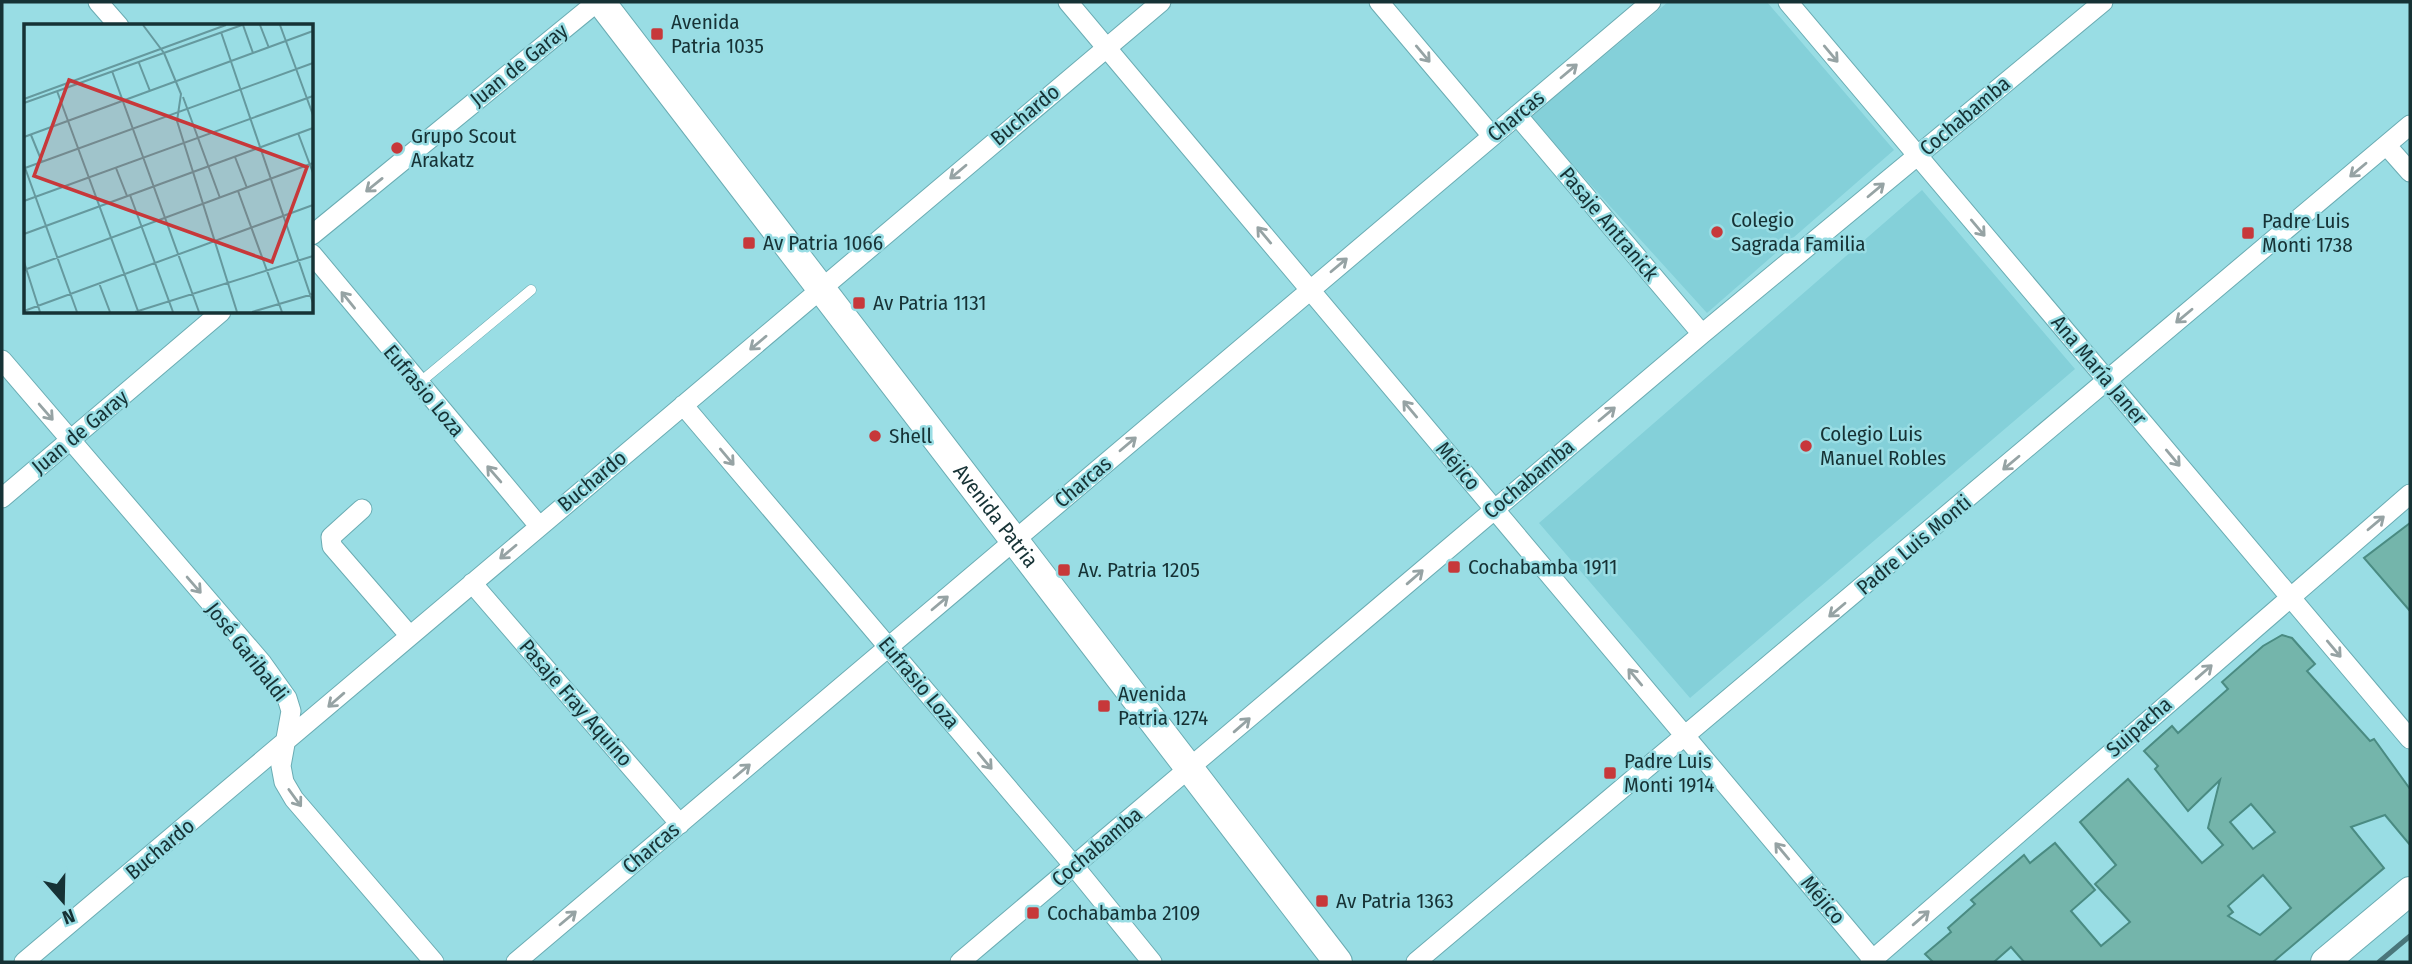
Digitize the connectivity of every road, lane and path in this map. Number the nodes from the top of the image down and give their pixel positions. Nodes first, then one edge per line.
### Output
1 (98, 2) edge
2 (1068, 2) edge
3 (1161, 2) edge
4 (1379, 2) edge
5 (1651, 2) edge
6 (1787, 2) edge
7 (2103, 2) edge
8 (592, 4) edge
9 (117, 24) edge
10 (1106, 47) junction
11 (1517, 115) junction
12 (2410, 125) edge
13 (1492, 136) junction
14 (2387, 146) junction
15 (1917, 156) junction
16 (2410, 172) edge
17 (313, 234) edge
18 (313, 255) edge
19 (531, 290) dead end
20 (1310, 290) junction
21 (816, 293) junction
22 (220, 313) edge
23 (1702, 334) junction
24 (2, 360) edge
25 (2108, 381) junction
26 (418, 384) junction
27 (683, 405) junction
28 (70, 440) junction
29 (2410, 494) edge
30 (2, 498) edge
31 (362, 509) dead end
32 (1494, 509) junction
33 (539, 526) junction
34 (1008, 545) junction
35 (472, 583) junction
36 (2290, 596) junction
37 (410, 636) junction
38 (888, 647) junction
39 (1686, 738) junction
40 (2410, 739) edge
41 (284, 744) junction
42 (1183, 775) junction
43 (680, 824) junction
44 (1074, 866) junction
45 (2410, 891) edge
46 (1872, 961) edge
47 (24, 962) edge
48 (434, 962) edge
49 (516, 962) edge
50 (960, 962) edge
51 (1152, 962) edge
52 (1316, 962) edge
53 (1338, 962) edge
54 (1416, 962) edge
55 (2325, 962) edge

1 - 9 street
2 - 10 street, Méjico
3 - 10 street, Buchardo
4 -> 13 street
11 -> 5 street, Charcas
6 -> 15 street, Ana María Janer
7 - 15 street, Cochabamba
8 -> 17 street, Juan de Garay
8 - 21 main road, Avenida Patria
20 -> 10 street, Méjico
10 -> 21 street, Buchardo
11 - 13 street, Charcas
11 - 23 street, Pasaje Antranick
12 - 14 street, Padre Luis Monti
20 -> 13 street, Charcas
14 - 16 street
14 -> 25 street, Padre Luis Monti
23 -> 15 street, Cochabamba
15 -> 25 street, Ana María Janer
26 -> 18 street, Eufrasio Loza
19 - 26 lane
32 -> 20 street, Méjico
34 -> 20 street, Charcas
21 -> 27 street, Buchardo
21 - 34 main road, Avenida Patria
22 - 28 street, Juan de Garay
32 -> 23 street, Cochabamba
24 -> 28 street, José Garibaldi
25 -> 36 street, Ana María Janer
25 -> 39 street, Padre Luis Monti
33 -> 26 street, Eufrasio Loza
27 - 33 street, Buchardo
27 -> 38 street, Eufrasio Loza
28 - 30 street, Juan de Garay
28 -> 41 street, José Garibaldi
36 -> 29 street, Suipacha
31 - 37 street
39 -> 32 street, Méjico
42 -> 32 street, Cochabamba
33 -> 35 street, Buchardo
38 -> 34 street, Charcas
34 - 42 main road, Avenida Patria
35 - 37 street, Buchardo
35 - 43 street, Pasaje Fray Aquino
36 -> 40 street, Ana María Janer
46 -> 36 street, Suipacha
37 -> 41 street, Buchardo
43 -> 38 street, Charcas
38 -> 44 street, Eufrasio Loza
46 -> 39 street, Méjico
39 - 54 street, Padre Luis Monti
41 - 47 street, Buchardo
41 -> 48 street, José Garibaldi
42 - 44 street, Cochabamba
42 - 52 main road, Avenida Patria
42 - 53 main road, Avenida Patria
49 -> 43 street, Charcas
44 - 50 street, Cochabamba
44 - 51 street, Eufrasio Loza
45 - 55 main road

